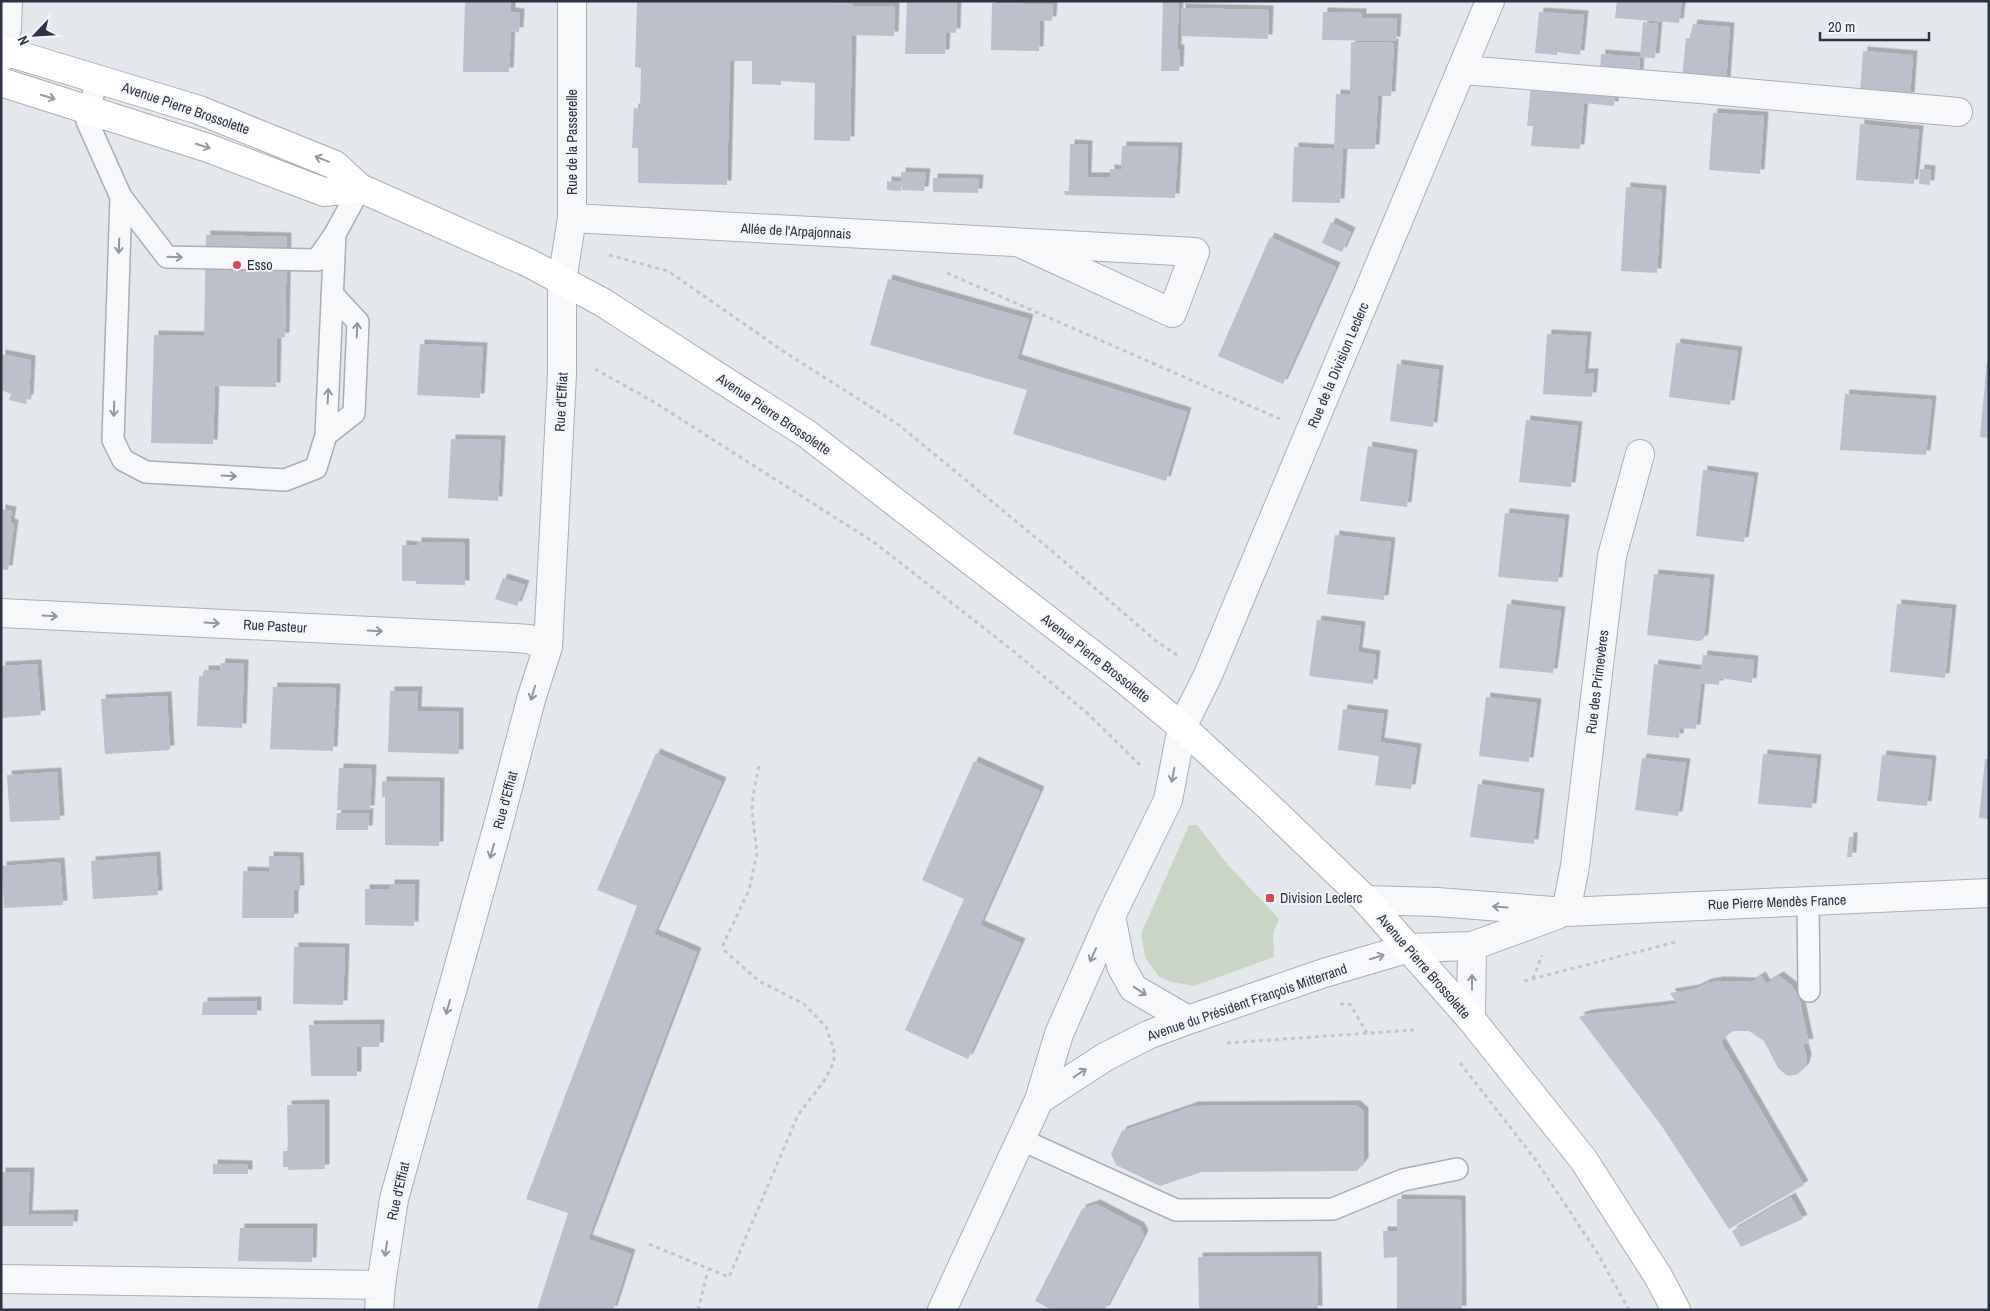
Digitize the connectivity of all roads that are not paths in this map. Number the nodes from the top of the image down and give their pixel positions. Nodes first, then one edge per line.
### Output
1 (8, 1) edge
2 (572, 1) edge
3 (1490, 1) edge
4 (2, 53) edge
5 (1463, 70) junction
6 (97, 78) junction
7 (1, 82) edge
8 (89, 110) junction
9 (1958, 112) dead end
10 (360, 188) junction
11 (121, 198) junction
12 (571, 231) junction
13 (335, 234) junction
14 (1020, 243) junction
15 (562, 281) junction
16 (1640, 454) dead end
17 (1, 613) edge
18 (548, 647) junction
19 (1182, 727) junction
20 (1989, 893) edge
21 (1366, 900) junction
22 (1808, 901) junction
23 (1566, 912) junction
24 (1111, 916) junction
25 (1472, 946) junction
26 (1409, 948) junction
27 (1809, 992) dead end
28 (1471, 1019) junction
29 (1188, 1020) junction
30 (1040, 1100) junction
31 (1020, 1139) junction
32 (1457, 1169) dead end
33 (1, 1280) edge
34 (380, 1298) edge
35 (942, 1310) edge
36 (1676, 1310) edge

1 - 4 street
2 - 12 street, Rue de la Passerelle
3 - 5 street, Rue de la Division Leclerc
4 - 6 main road, Avenue Pierre Brossolette
5 - 9 street
5 - 19 street, Rue de la Division Leclerc
6 - 8 lane
10 -> 6 main road, Avenue Pierre Brossolette
7 -> 8 main road, Avenue Pierre Brossolette
8 -> 10 main road, Avenue Pierre Brossolette
8 - 11 lane
10 - 13 lane
10 - 15 main road, Avenue Pierre Brossolette
11 -> 13 lane
11 -> 13 lane
12 - 14 street, Allée de l'Arpajonnais
12 - 15 street, Rue de la Passerelle
14 - 14 street, Allée de l'Arpajonnais
15 - 18 street, Rue d'Effiat
15 - 19 main road, Avenue Pierre Brossolette
16 - 23 street, Rue des Primevères
17 -> 18 street, Rue Pasteur
18 -> 34 street, Rue d'Effiat
19 - 21 main road, Avenue Pierre Brossolette
19 -> 24 street, Avenue du Président François Mitterrand
20 - 22 street, Rue Pierre Mendès France
23 -> 21 street, Rue Pierre Mendès France
21 - 26 main road, Avenue Pierre Brossolette
22 - 23 street, Rue Pierre Mendès France
22 - 27 lane
23 - 25 street, Rue Pierre Mendès France
24 -> 29 street
24 -> 30 street, Avenue du Président François Mitterrand
25 - 26 street, Rue Pierre Mendès France
28 -> 25 street
26 - 28 main road, Avenue Pierre Brossolette
29 -> 26 street, Avenue du Président François Mitterrand
28 - 36 main road, Avenue Pierre Brossolette
30 -> 29 street, Avenue du Président François Mitterrand
30 - 31 street, Avenue du Président François Mitterrand
31 - 32 lane
31 - 35 street, Avenue du Président François Mitterrand
33 - 34 street

